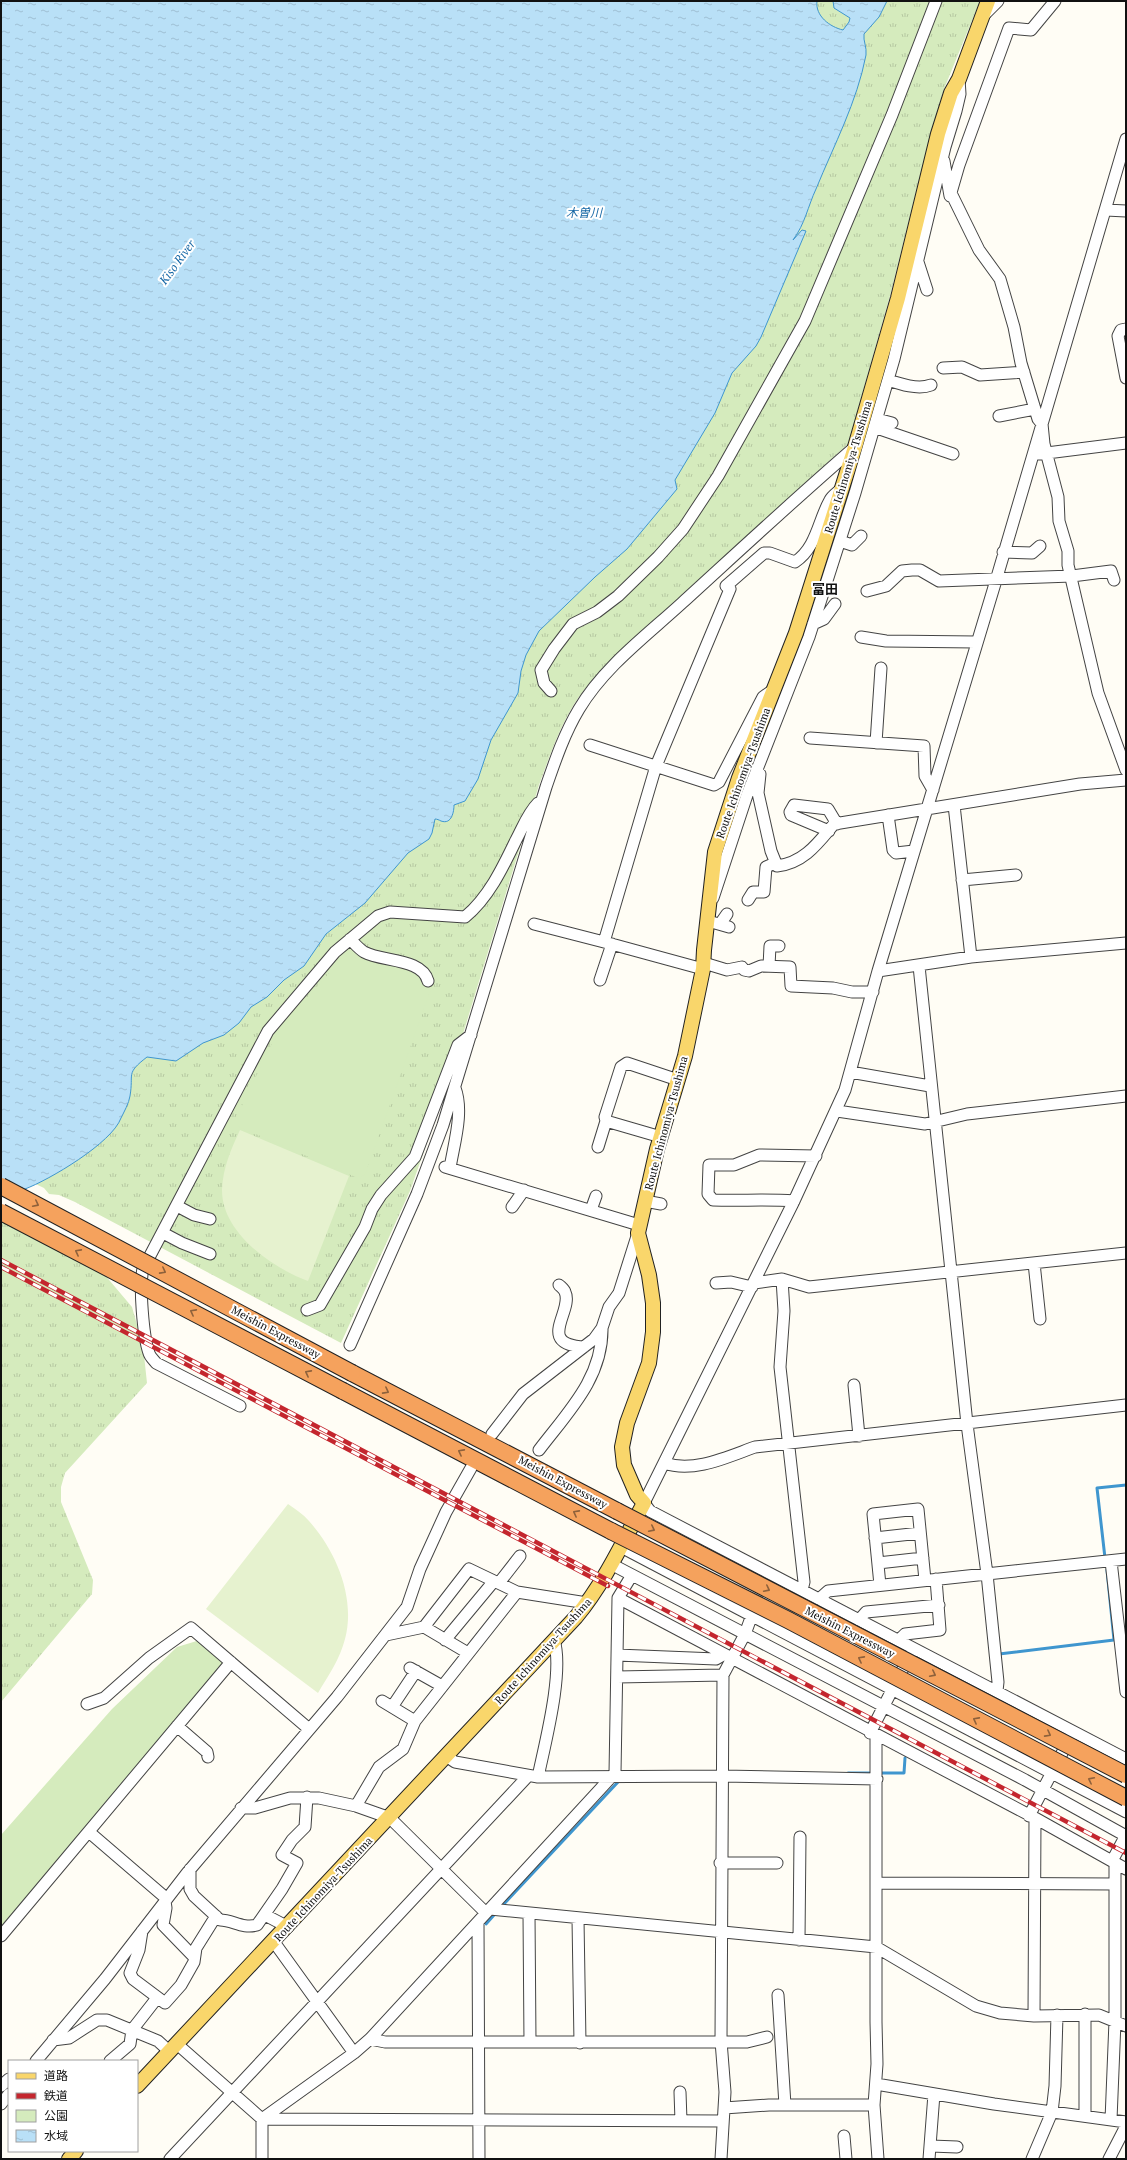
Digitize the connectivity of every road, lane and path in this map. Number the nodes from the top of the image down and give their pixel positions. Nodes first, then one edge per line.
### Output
1 (936, 1) edge
2 (998, 1) edge
3 (1055, 1) edge
4 (987, 8) edge
5 (960, 79) junction
6 (1126, 139) edge
7 (943, 158) junction
8 (952, 193) junction
9 (1106, 210) junction
10 (1126, 211) edge
11 (918, 262) junction
12 (927, 290) dead end
13 (1126, 329) edge
14 (943, 368) dead end
15 (1024, 372) junction
16 (1126, 378) edge
17 (888, 380) junction
18 (931, 385) dead end
19 (1035, 409) junction
20 (999, 416) dead end
21 (892, 422) dead end
22 (876, 423) junction
23 (1042, 424) junction
24 (1126, 443) edge
25 (855, 447) junction
26 (1047, 453) junction
27 (953, 454) dead end
28 (1033, 455) junction
29 (841, 489) junction
30 (861, 536) dead end
31 (840, 542) junction
32 (1040, 546) dead end
33 (1003, 552) junction
34 (1072, 576) junction
35 (997, 577) junction
36 (1114, 580) dead end
37 (867, 591) dead end
38 (835, 604) dead end
39 (813, 624) junction
40 (861, 637) dead end
41 (976, 642) junction
42 (880, 668) dead end
43 (774, 690) junction
44 (552, 691) dead end
45 (810, 738) dead end
46 (876, 743) junction
47 (590, 745) dead end
48 (656, 766) junction
49 (758, 768) junction
50 (1126, 770) edge
51 (1126, 780) edge
52 (932, 790) junction
53 (542, 799) junction
54 (954, 804) junction
55 (927, 808) junction
56 (888, 815) junction
57 (833, 827) junction
58 (914, 851) junction
59 (775, 863) junction
60 (1016, 875) dead end
61 (962, 880) junction
62 (748, 900) dead end
63 (727, 914) dead end
64 (717, 920) junction
65 (534, 924) dead end
66 (350, 939) junction
67 (608, 943) junction
68 (1126, 943) edge
69 (779, 946) dead end
70 (971, 957) junction
71 (703, 966) junction
72 (770, 966) junction
73 (919, 966) junction
74 (878, 971) junction
75 (600, 980) dead end
76 (428, 981) dead end
77 (873, 992) junction
78 (471, 1035) junction
79 (850, 1072) junction
80 (678, 1080) junction
81 (930, 1086) junction
82 (455, 1087) junction
83 (1126, 1096) edge
84 (837, 1111) junction
85 (606, 1121) junction
86 (934, 1121) junction
87 (661, 1137) junction
88 (598, 1147) dead end
89 (816, 1156) junction
90 (1, 1186) edge
91 (524, 1190) junction
92 (596, 1196) dead end
93 (645, 1201) junction
94 (794, 1201) junction
95 (661, 1204) dead end
96 (177, 1206) junction
97 (512, 1207) dead end
98 (591, 1210) junction
99 (1, 1212) edge
100 (210, 1219) dead end
101 (638, 1229) junction
102 (163, 1233) junction
103 (1126, 1253) edge
104 (210, 1254) dead end
105 (1034, 1263) junction
106 (952, 1272) junction
107 (782, 1279) junction
108 (716, 1283) dead end
109 (559, 1285) dead end
110 (753, 1285) junction
111 (306, 1310) dead end
112 (1040, 1320) dead end
113 (602, 1328) junction
114 (350, 1344) dead end
115 (584, 1347) junction
116 (854, 1385) dead end
117 (1126, 1405) edge
118 (240, 1406) dead end
119 (967, 1424) junction
120 (492, 1434) dead end
121 (859, 1436) junction
122 (787, 1443) junction
123 (539, 1450) dead end
124 (664, 1463) junction
125 (471, 1468) dead end
126 (644, 1503) junction
127 (920, 1533) junction
128 (875, 1538) junction
129 (621, 1546) junction
130 (520, 1556) dead end
131 (923, 1558) junction
132 (1126, 1559) edge
133 (1111, 1560) junction
134 (878, 1563) junction
135 (611, 1564) junction
136 (987, 1574) junction
137 (632, 1575) junction
138 (931, 1580) junction
139 (496, 1582) junction
140 (880, 1585) junction
141 (802, 1590) junction
142 (517, 1592) junction
143 (618, 1598) junction
144 (819, 1599) junction
145 (587, 1603) junction
146 (939, 1605) junction
147 (752, 1615) junction
148 (859, 1620) junction
149 (424, 1627) junction
150 (745, 1634) junction
151 (386, 1635) junction
152 (445, 1640) junction
153 (554, 1640) junction
154 (899, 1640) junction
155 (914, 1648) junction
156 (468, 1653) junction
157 (617, 1655) junction
158 (727, 1657) junction
159 (231, 1662) junction
160 (723, 1675) junction
161 (617, 1677) junction
162 (442, 1686) junction
163 (893, 1688) junction
164 (997, 1691) junction
165 (1126, 1692) edge
166 (382, 1701) dead end
167 (87, 1704) dead end
168 (883, 1706) junction
169 (392, 1707) junction
170 (415, 1721) junction
171 (177, 1726) junction
172 (309, 1729) junction
173 (1074, 1731) junction
174 (873, 1734) junction
175 (446, 1756) junction
176 (208, 1757) dead end
177 (1126, 1759) edge
178 (1051, 1774) junction
179 (1126, 1775) edge
180 (722, 1776) junction
181 (533, 1777) junction
182 (612, 1778) junction
183 (877, 1779) junction
184 (1043, 1790) junction
185 (307, 1797) junction
186 (1126, 1798) edge
187 (356, 1806) junction
188 (241, 1808) junction
189 (1126, 1812) edge
190 (1032, 1817) junction
191 (390, 1818) junction
192 (88, 1832) junction
193 (1126, 1836) edge
194 (800, 1837) dead end
195 (1113, 1862) junction
196 (720, 1863) junction
197 (777, 1863) dead end
198 (190, 1869) junction
199 (441, 1869) junction
200 (1126, 1869) edge
201 (877, 1883) junction
202 (1034, 1884) junction
203 (1115, 1884) junction
204 (166, 1900) junction
205 (488, 1911) junction
206 (529, 1914) junction
207 (265, 1915) junction
208 (216, 1916) junction
209 (578, 1919) junction
210 (478, 1922) junction
211 (288, 1927) junction
212 (143, 1930) junction
213 (720, 1932) junction
214 (1, 1936) edge
215 (799, 1940) junction
216 (274, 1942) junction
217 (876, 1947) junction
218 (194, 1957) junction
219 (778, 1995) dead end
220 (157, 1998) junction
221 (318, 2002) junction
222 (1085, 2014) junction
223 (1057, 2015) junction
224 (1034, 2016) junction
225 (1115, 2021) junction
226 (1126, 2026) edge
227 (132, 2030) junction
228 (767, 2037) dead end
229 (53, 2040) junction
230 (370, 2040) junction
231 (479, 2041) junction
232 (721, 2041) junction
233 (530, 2042) junction
234 (580, 2043) junction
235 (173, 2048) junction
236 (354, 2054) junction
237 (37, 2060) edge
238 (111, 2060) edge
239 (876, 2084) junction
240 (138, 2085) edge
241 (680, 2092) dead end
242 (232, 2093) junction
243 (934, 2094) junction
244 (8, 2095) edge
245 (1, 2104) edge
246 (786, 2105) junction
247 (874, 2105) junction
248 (724, 2108) junction
249 (1052, 2112) junction
250 (1085, 2116) junction
251 (262, 2119) junction
252 (479, 2120) junction
253 (1111, 2120) junction
254 (681, 2121) junction
255 (723, 2121) junction
256 (1126, 2122) edge
257 (1126, 2126) edge
258 (844, 2136) dead end
259 (931, 2146) junction
260 (957, 2147) dead end
261 (170, 2159) edge
262 (262, 2159) edge
263 (479, 2159) edge
264 (721, 2159) edge
265 (846, 2159) edge
266 (878, 2159) edge
267 (929, 2159) edge
268 (1032, 2159) edge
269 (1109, 2159) edge

1 - 44 street
2 - 4 street
3 - 8 street
4 - 5 main road, Route Ichinomiya-Tsushima
5 - 7 street
5 - 25 main road, Route Ichinomiya-Tsushima
6 - 9 street
7 - 8 street
7 - 11 street
8 - 15 street
9 - 10 street
9 - 23 street
11 - 12 street
11 - 17 street
13 - 16 street
14 - 15 street
15 - 19 street
17 - 18 street
17 - 22 street
19 - 20 street
19 - 23 street
21 - 22 street
22 - 27 street
22 - 31 street
23 - 26 street
23 - 28 street
24 - 26 street
25 - 29 main road, Route Ichinomiya-Tsushima
25 - 53 street
26 - 28 street
26 - 34 street
28 - 33 street
29 - 43 main road, Route Ichinomiya-Tsushima
29 - 48 street
30 - 31 street
31 - 39 street
32 - 33 street
33 - 35 street
34 - 35 street
34 - 36 street
34 - 50 street
35 - 37 street
35 - 41 street
38 - 39 street
39 - 49 street
40 - 41 street
41 - 52 street
42 - 46 street
43 - 48 street
43 - 64 main road, Route Ichinomiya-Tsushima
45 - 46 street
46 - 52 street
47 - 48 street
48 - 67 street
49 - 59 street
49 - 64 street
51 - 54 street
52 - 55 street
53 - 66 street
53 - 78 street
54 - 55 street
54 - 61 street
55 - 56 street
55 - 58 street
56 - 57 street
56 - 58 street
57 - 57 street
57 - 59 street
58 - 74 street
59 - 62 street
60 - 61 street
61 - 70 street
63 - 64 street
64 - 71 main road, Route Ichinomiya-Tsushima
65 - 67 street
66 - 76 street
66 - 96 street
67 - 71 street
67 - 75 street
68 - 70 street
69 - 72 street
70 - 73 street
71 - 72 street
71 - 80 main road, Route Ichinomiya-Tsushima
72 - 77 street
73 - 74 street
73 - 81 street
74 - 77 street
77 - 79 street
78 - 82 street
78 - 111 street
79 - 81 street
79 - 84 street
80 - 85 street
80 - 87 main road, Route Ichinomiya-Tsushima
81 - 86 street
82 - 91 street
82 - 114 street
83 - 86 street
84 - 86 street
84 - 89 street
85 - 87 street
85 - 88 street
86 - 106 street
87 - 93 main road, Route Ichinomiya-Tsushima
89 - 94 street
89 - 94 street
90 -> 179 highway, Meishin Expressway, bridge
91 - 97 street
91 - 98 street
92 - 98 street
93 - 95 street
93 - 101 main road, Route Ichinomiya-Tsushima
94 - 110 street
96 - 100 street
96 - 102 street
98 - 101 street
186 -> 99 highway, Meishin Expressway, bridge
101 - 113 street
101 - 126 main road, Route Ichinomiya-Tsushima
102 - 104 street
102 - 118 street
103 - 105 street
105 - 106 street
105 - 112 street
106 - 107 street
106 - 119 street
107 - 110 street
107 - 122 street
108 - 110 street
109 - 115 street
110 - 124 street
113 - 115 street
113 - 123 street
115 - 120 street
116 - 121 street
117 - 119 street
119 - 121 street
119 - 136 street
121 - 122 street
122 - 124 street
122 - 141 street
124 - 126 street
125 - 151 street
126 - 129 main road, Route Ichinomiya-Tsushima
126 - 141 street
127 - 128 street
127 - 128 street
127 - 131 street
128 - 134 street
129 - 135 main road, Route Ichinomiya-Tsushima
129 - 147 street
130 - 139 street
131 - 134 street
131 - 138 street
132 - 133 street
133 - 136 street
133 - 165 street
134 - 140 street
135 - 137 street
135 - 145 main road, Route Ichinomiya-Tsushima
136 - 138 street
136 - 164 street
137 - 143 street
137 - 150 street
138 - 140 street
138 - 146 street
139 - 142 street
139 - 149 street
139 - 152 street
140 - 144 street
141 - 144 street
142 - 145 street
142 - 156 street
143 - 157 street
143 - 158 street
144 - 148 street
145 - 153 main road, Route Ichinomiya-Tsushima
146 - 148 street
146 - 154 street
147 - 150 street
147 - 163 street
148 - 154 street
149 - 151 street
149 - 152 street
150 - 158 street
150 - 168 street
151 - 172 street
152 - 156 street
153 - 175 main road, Route Ichinomiya-Tsushima
153 - 181 street
154 - 155 street
155 - 163 street
155 - 164 street
156 - 162 street
157 - 158 street
157 - 161 street
158 - 160 street
158 - 174 street
159 - 167 street
159 - 171 street
159 - 172 street
160 - 161 street
160 - 180 street
161 - 182 street
162 - 169 street
162 - 170 street
163 - 168 street
163 - 178 street
164 - 173 street
166 - 169 street
168 - 174 street
168 - 184 street
169 - 170 street
170 - 187 street
171 - 176 street
171 - 192 street
172 - 188 street
173 - 177 street
173 - 178 street
174 - 183 street
174 - 190 street
175 - 181 street
175 - 191 main road, Route Ichinomiya-Tsushima
178 - 184 street
178 - 189 street
180 - 182 street
180 - 183 street
180 - 196 street
181 - 182 street
181 - 199 street
182 - 205 street
183 - 201 street
184 - 190 street
184 - 193 street
185 - 187 street
185 - 188 street
185 - 207 street
187 - 191 street
188 - 198 street
190 - 195 street
190 - 202 street
191 - 199 street
191 - 211 main road, Route Ichinomiya-Tsushima
192 - 204 street
192 - 214 street
193 - 195 street
194 - 215 street
195 - 200 street
195 - 203 street
196 - 197 street
196 - 213 street
198 - 204 street
198 - 208 street
199 - 205 street
199 - 221 street
201 - 202 street
201 - 217 street
202 - 203 street
202 - 224 street
203 - 225 street
204 - 212 street
204 - 218 street
205 - 206 street
205 - 210 street
206 - 209 street
206 - 233 street
207 - 208 street
207 - 211 street
208 - 218 street
209 - 213 street
209 - 234 street
210 - 230 street
210 - 231 street
211 - 216 main road, Route Ichinomiya-Tsushima
212 - 220 street
212 - 229 street
213 - 215 street
213 - 232 street
215 - 217 street
216 - 221 street
216 - 235 main road, Route Ichinomiya-Tsushima
217 - 224 street
217 - 239 street
218 - 220 street
219 - 246 street
220 - 227 street
221 - 236 street
221 - 242 street
222 - 223 street
222 - 225 street
222 - 250 street
223 - 224 street
223 - 249 street
225 - 226 street
225 - 253 street
227 - 229 street
227 - 235 street
227 - 238 street
228 - 232 street
229 - 237 street
230 - 231 street
230 - 236 street
231 - 233 street
231 - 252 street
232 - 234 street
232 - 248 street
233 - 234 street
235 - 240 main road, Route Ichinomiya-Tsushima
235 - 242 street
236 - 251 street
239 - 243 street
239 - 247 street
241 - 254 street
242 - 251 street
242 - 261 street
243 - 249 street
243 - 259 street
244 - 245 street
246 - 247 street
246 - 248 street
247 - 266 street
248 - 255 street
249 - 250 street
249 - 268 street
250 - 253 street
251 - 252 street
251 - 262 street
252 - 254 street
252 - 263 street
253 - 256 street
254 - 255 street
255 - 264 street
257 - 269 street
258 - 265 street
259 - 260 street
259 - 267 street

